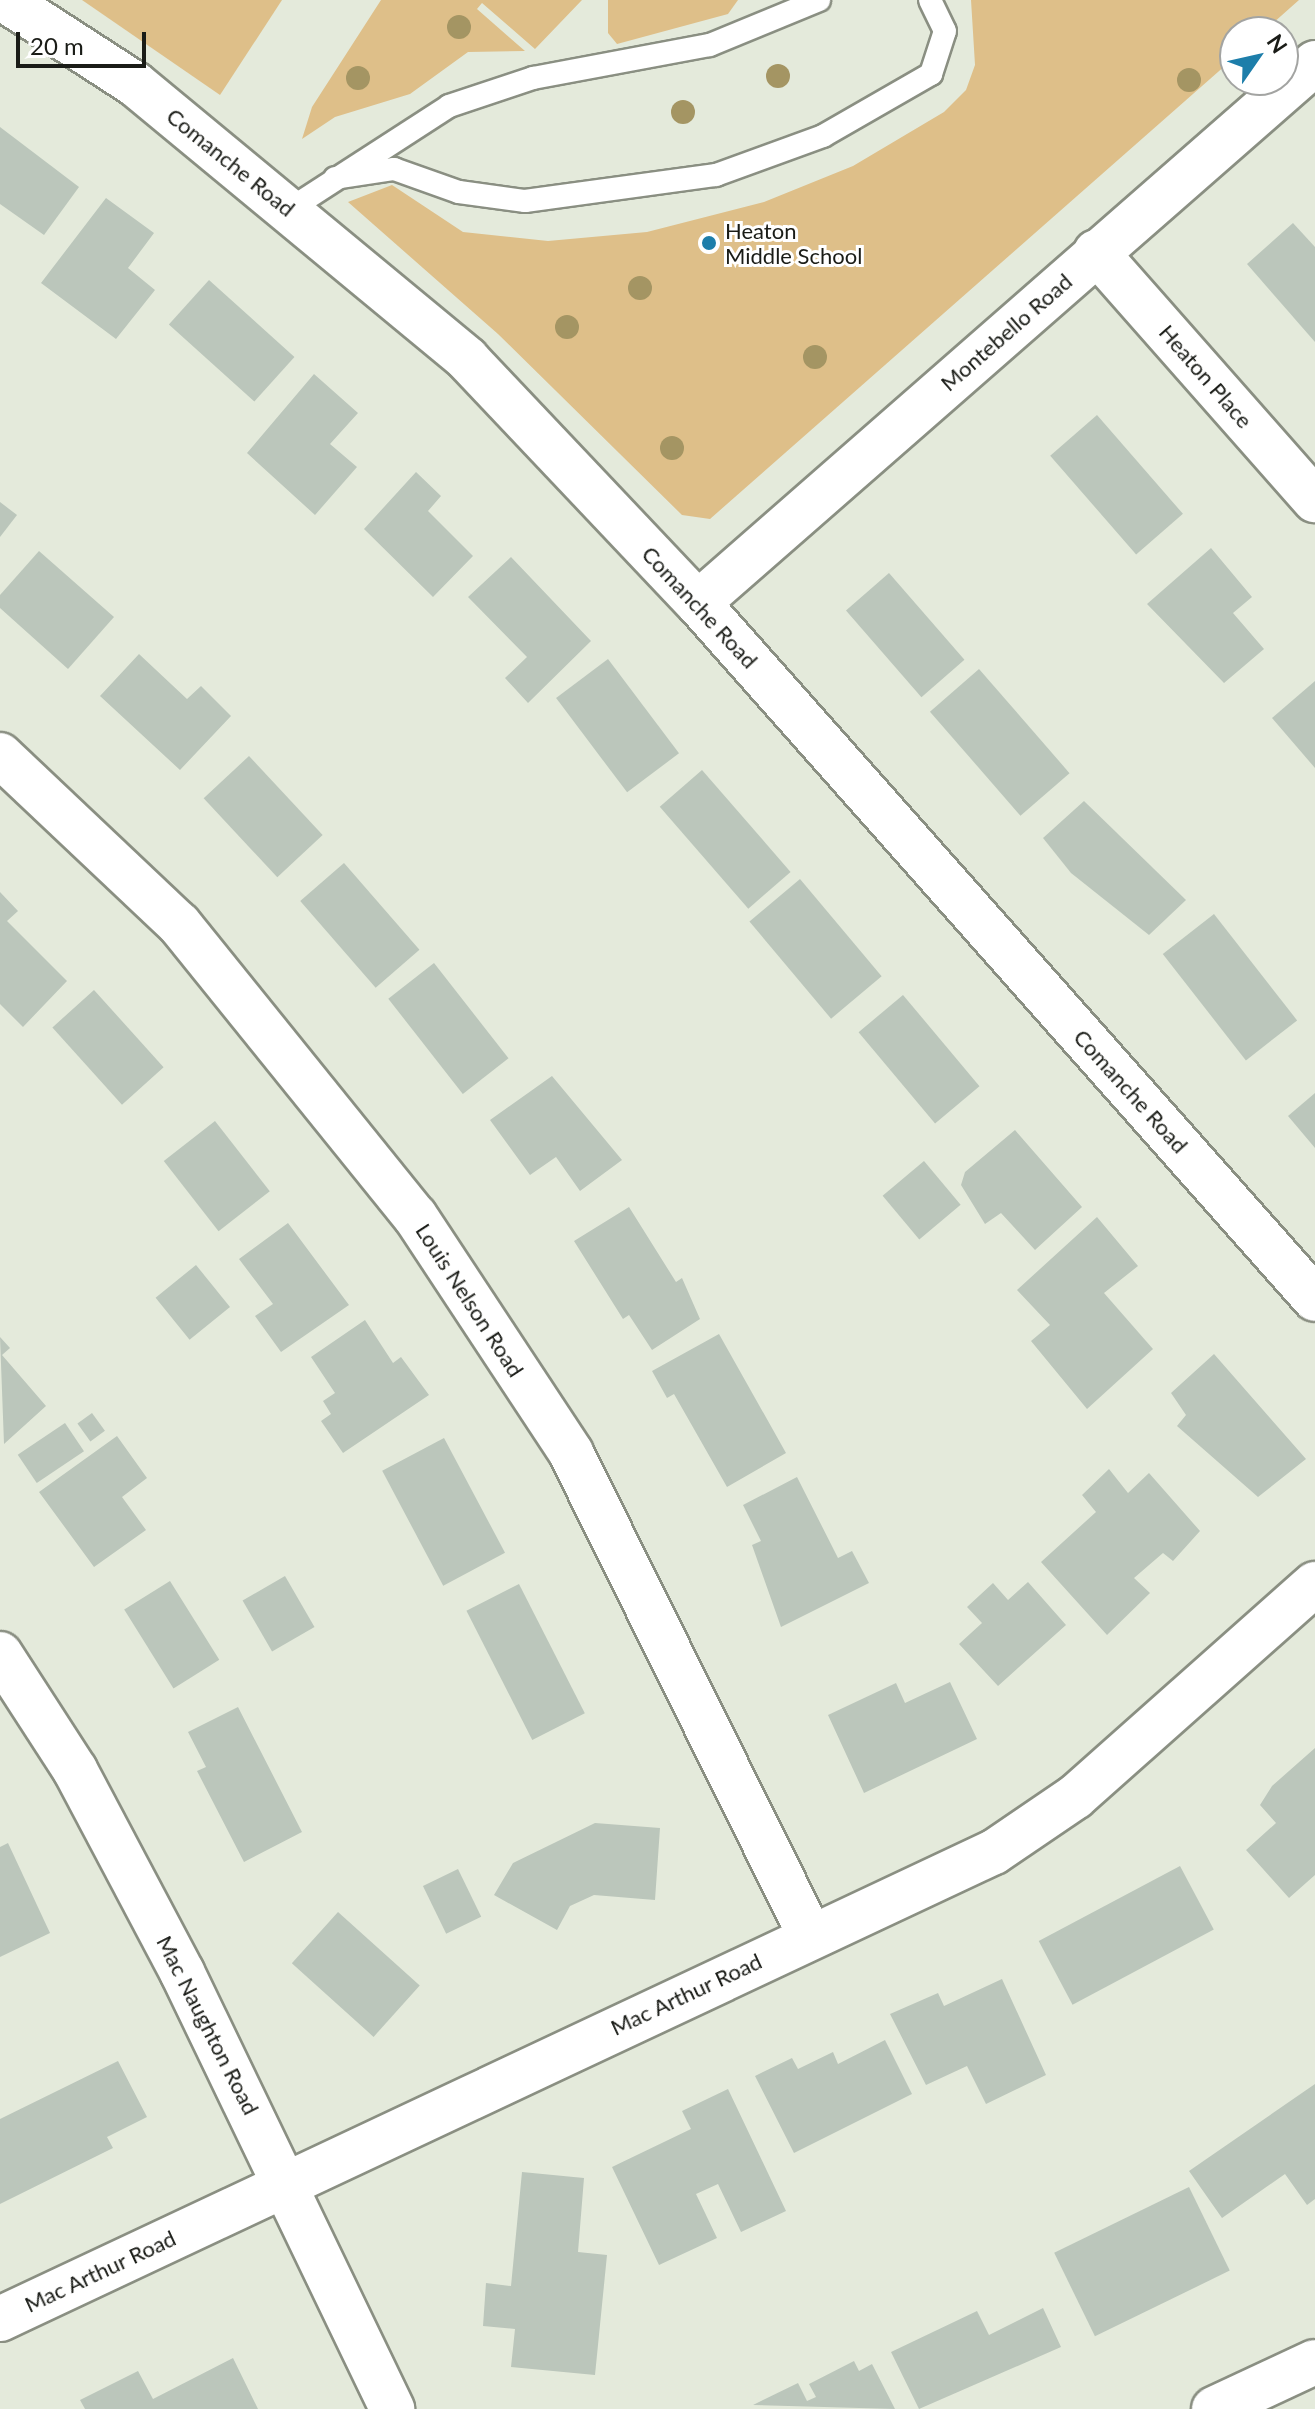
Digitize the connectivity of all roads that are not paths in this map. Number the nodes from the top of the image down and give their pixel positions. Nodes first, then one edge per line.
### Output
1 (5, 0) edge
2 (930, 0) edge
3 (807, 3) edge
4 (1315, 63) edge
5 (335, 178) junction
6 (290, 209) junction
7 (1096, 252) junction
8 (1315, 500) edge
9 (698, 603) junction
10 (0, 755) edge
11 (1315, 1299) edge
12 (1315, 1584) edge
13 (0, 1654) edge
14 (810, 1935) junction
15 (287, 2183) junction
16 (0, 2319) edge
17 (1315, 2362) edge
18 (392, 2409) edge
19 (1214, 2409) edge

1 - 6 street, Comanche Road
2 - 5 lane
3 - 5 lane
4 - 7 street, Montebello Road
5 - 6 lane
6 - 9 street, Comanche Road
7 - 8 street, Heaton Place
7 - 9 street, Montebello Road
9 - 11 street, Comanche Road
10 - 14 street, Louis Nelson Road
12 - 14 street, Mac Arthur Road
13 - 15 street, Mac Naughton Road
14 - 15 street, Mac Arthur Road
15 - 16 street, Mac Arthur Road
15 - 18 street, Mac Naughton Road
17 - 19 street

